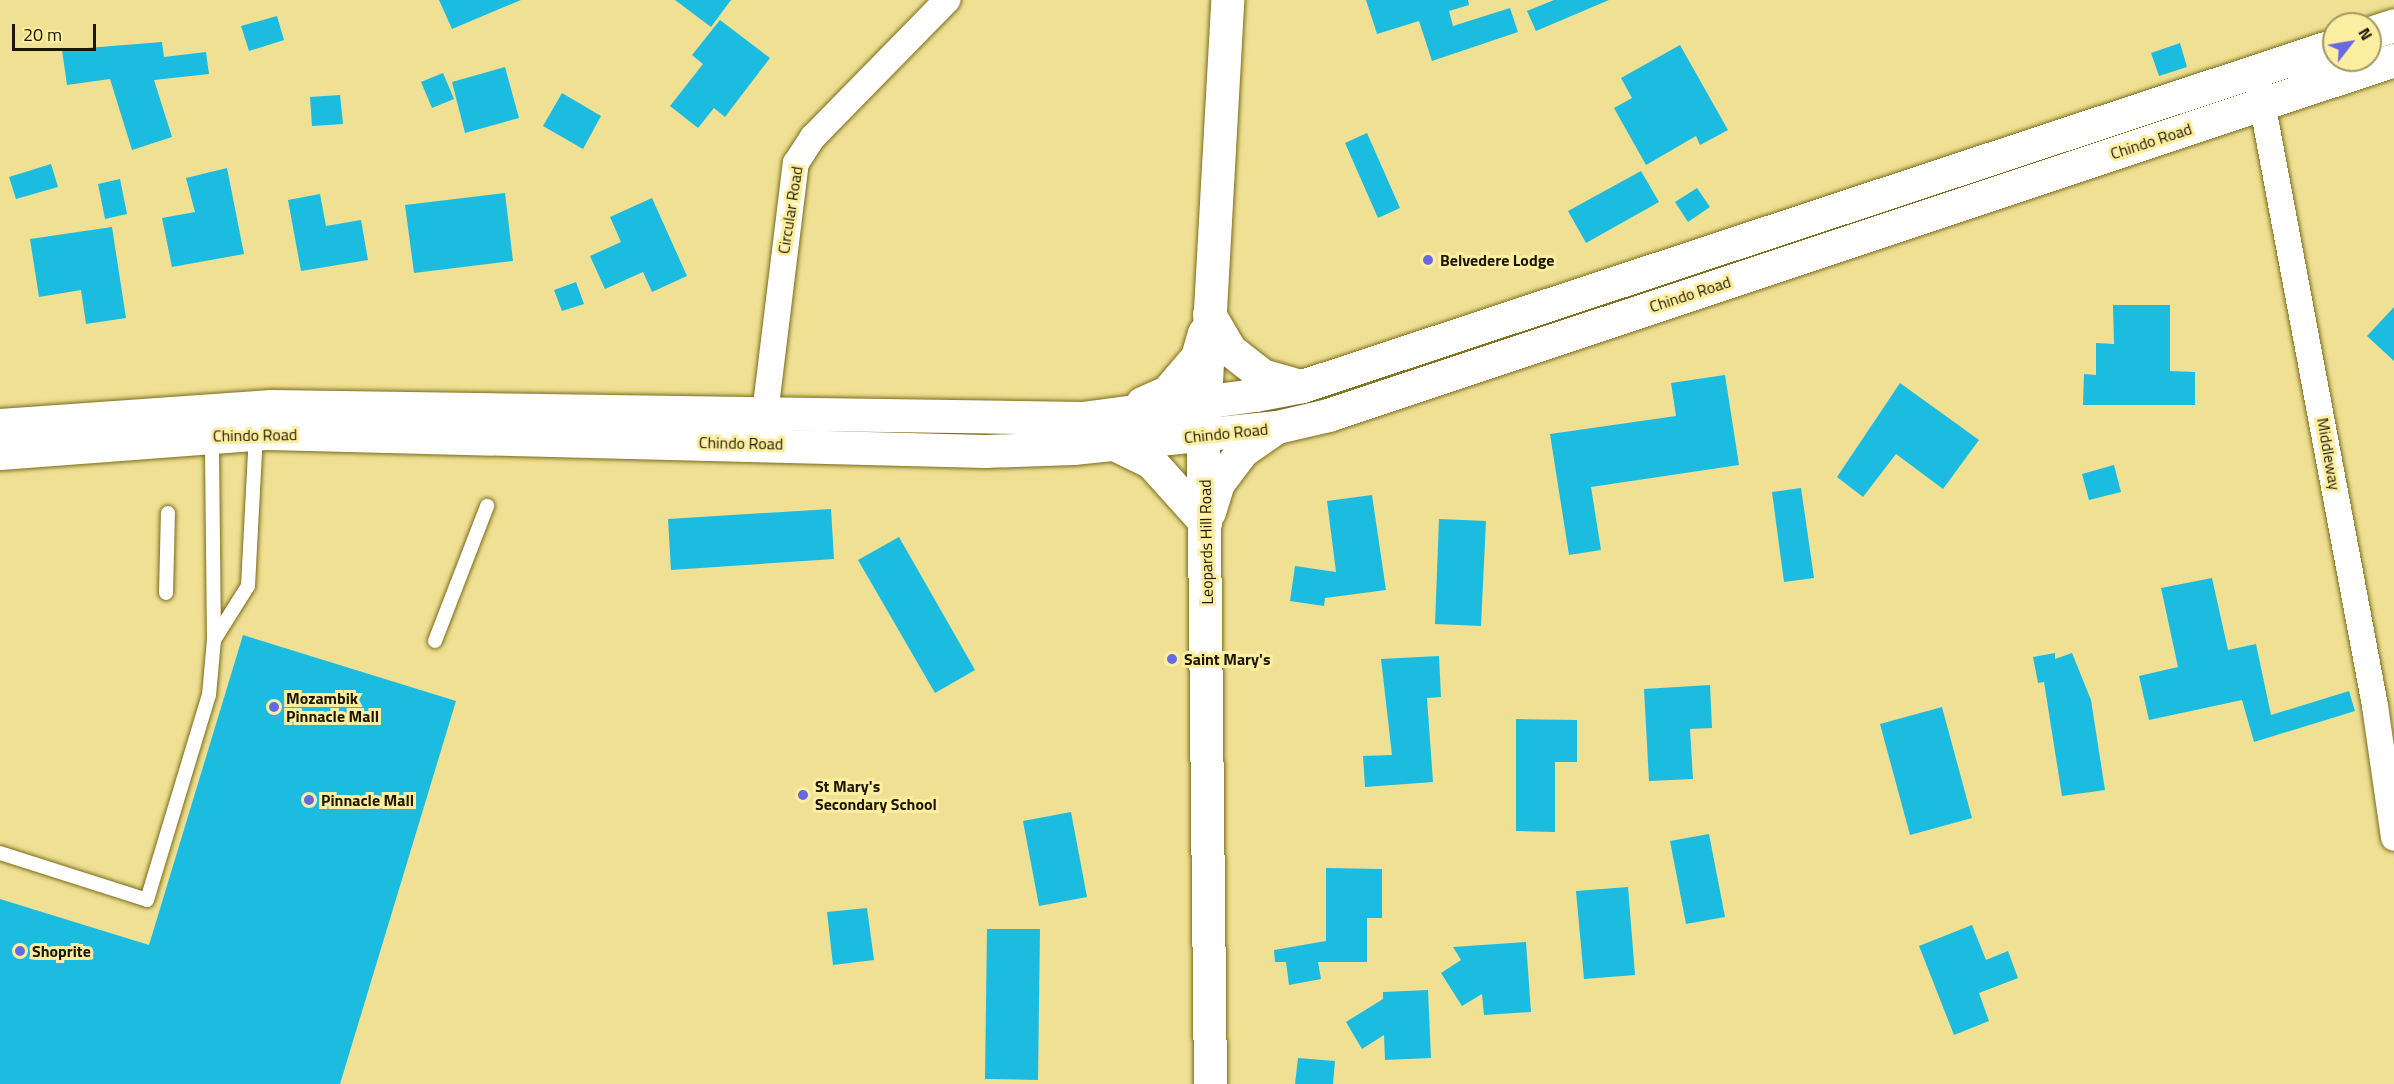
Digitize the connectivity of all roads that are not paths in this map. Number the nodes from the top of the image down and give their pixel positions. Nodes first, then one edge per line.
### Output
1 (947, 0) edge
2 (1227, 0) edge
3 (2322, 49) edge
4 (2394, 60) edge
5 (2254, 72) junction
6 (2265, 103) junction
7 (1209, 314) junction
8 (1302, 387) junction
9 (1204, 398) junction
10 (1126, 411) junction
11 (0, 425) edge
12 (1277, 427) junction
13 (763, 429) junction
14 (256, 434) junction
15 (1203, 435) junction
16 (212, 436) junction
17 (1114, 444) junction
18 (0, 453) edge
19 (487, 506) dead end
20 (168, 513) dead end
21 (1205, 522) junction
22 (166, 593) dead end
23 (214, 640) junction
24 (435, 641) dead end
25 (2385, 703) edge
26 (2394, 838) edge
27 (0, 853) edge
28 (1210, 1084) edge

1 - 13 street, Circular Road
2 - 7 main road, Leopards Hill Road
3 - 5 main road, Chindo Road
4 - 6 main road, Chindo Road
5 - 6 street, Middleway
5 - 8 main road, Chindo Road
6 - 12 main road, Chindo Road
6 - 25 street, Middleway
7 - 8 main road
7 - 9 main road, Leopards Hill Road
7 - 10 main road
8 - 9 main road, Chindo Road
9 - 10 main road, Chindo Road
9 - 15 main road, Leopards Hill Road
10 - 13 main road, Chindo Road
11 - 13 main road, Chindo Road
12 - 15 main road, Chindo Road
12 - 21 main road
13 - 14 main road, Chindo Road
13 - 17 main road, Chindo Road
14 - 16 main road, Chindo Road
14 - 23 lane
15 - 17 main road, Chindo Road
15 - 21 main road, Leopards Hill Road
16 - 18 main road, Chindo Road
16 - 23 lane
17 - 21 main road
19 - 24 lane
20 - 22 lane
21 - 28 main road, Leopards Hill Road
23 - 27 lane
25 - 26 street, Middleway

